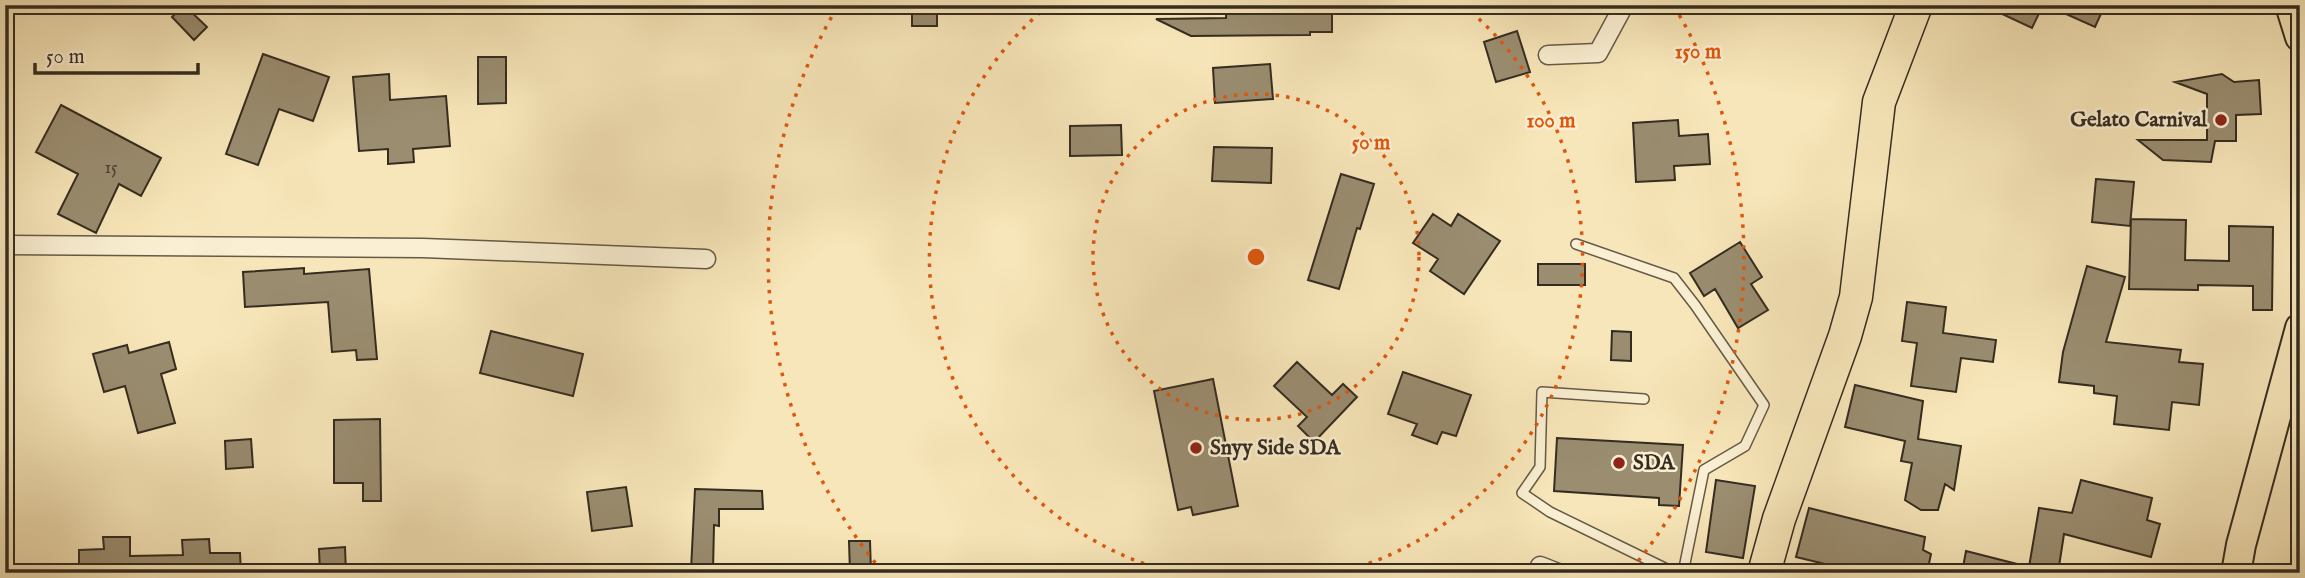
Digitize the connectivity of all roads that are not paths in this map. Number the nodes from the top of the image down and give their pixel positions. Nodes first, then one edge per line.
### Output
1 (1624, 5) edge
2 (1916, 5) edge
3 (2290, 5) edge
4 (2300, 37) edge
5 (1548, 55) dead end
6 (1576, 244) dead end
7 (5, 245) edge
8 (706, 259) dead end
9 (2300, 328) edge
10 (1644, 399) dead end
11 (1540, 566) dead end
12 (1558, 573) edge
13 (1675, 573) edge
14 (1683, 573) edge
15 (1764, 573) edge
16 (2236, 573) edge

1 - 5 street
2 - 15 highway
3 - 4 main road
6 - 14 lane
7 - 8 street
9 - 16 main road
10 - 13 lane
11 - 12 street

